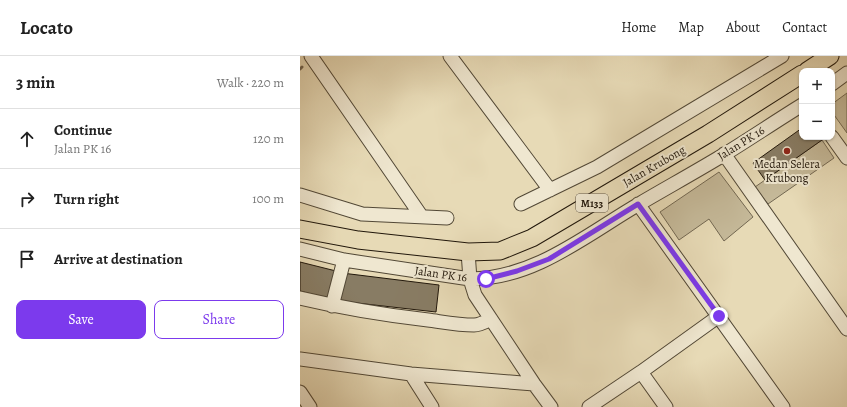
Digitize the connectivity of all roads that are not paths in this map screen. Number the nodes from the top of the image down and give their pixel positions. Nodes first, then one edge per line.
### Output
1 (311, 56) edge
2 (450, 56) edge
3 (782, 56) edge
4 (830, 56) edge
5 (812, 68) edge
6 (847, 73) edge
7 (799, 76) edge
8 (835, 82) edge
9 (799, 107) edge
10 (834, 140) edge
11 (724, 154) junction
12 (847, 158) edge
13 (550, 190) junction
14 (300, 195) edge
15 (521, 204) dead end
16 (638, 204) junction
17 (422, 217) junction
18 (447, 218) dead end
19 (300, 223) edge
20 (300, 229) edge
21 (358, 240) junction
22 (300, 249) edge
23 (468, 252) junction
24 (344, 260) junction
25 (470, 279) junction
26 (300, 298) edge
27 (332, 306) junction
28 (719, 316) junction
29 (491, 319) junction
30 (847, 329) edge
31 (300, 359) edge
32 (641, 372) junction
33 (411, 374) junction
34 (534, 384) junction
35 (300, 392) edge
36 (310, 407) edge
37 (432, 407) edge
38 (551, 407) edge
39 (589, 407) edge
40 (666, 407) edge
41 (784, 407) edge

1 - 17 street
2 - 13 street
3 - 13 street
4 - 5 main road
6 - 8 street
7 - 23 main road, Jalan Krubong / M133
9 - 11 street, Jalan PK 16
10 - 12 street
11 - 16 street, Jalan PK 16
11 - 30 street
13 - 15 street
14 - 17 street
16 - 25 street, Jalan PK 16
16 - 28 street
17 - 18 street
19 - 21 main road, Jalan Krubong / M133
20 - 21 main road, Jalan Krubong / M133
21 - 23 main road, Jalan Krubong / M133
22 - 24 street, Jalan PK 16
23 - 25 street
24 - 25 street, Jalan PK 16
24 - 27 street
25 - 29 street
26 - 27 street
27 - 29 street
28 - 32 street
28 - 41 street
29 - 34 street
31 - 33 street
32 - 39 street
32 - 40 street
33 - 34 street
33 - 37 street
34 - 38 street
35 - 36 street

